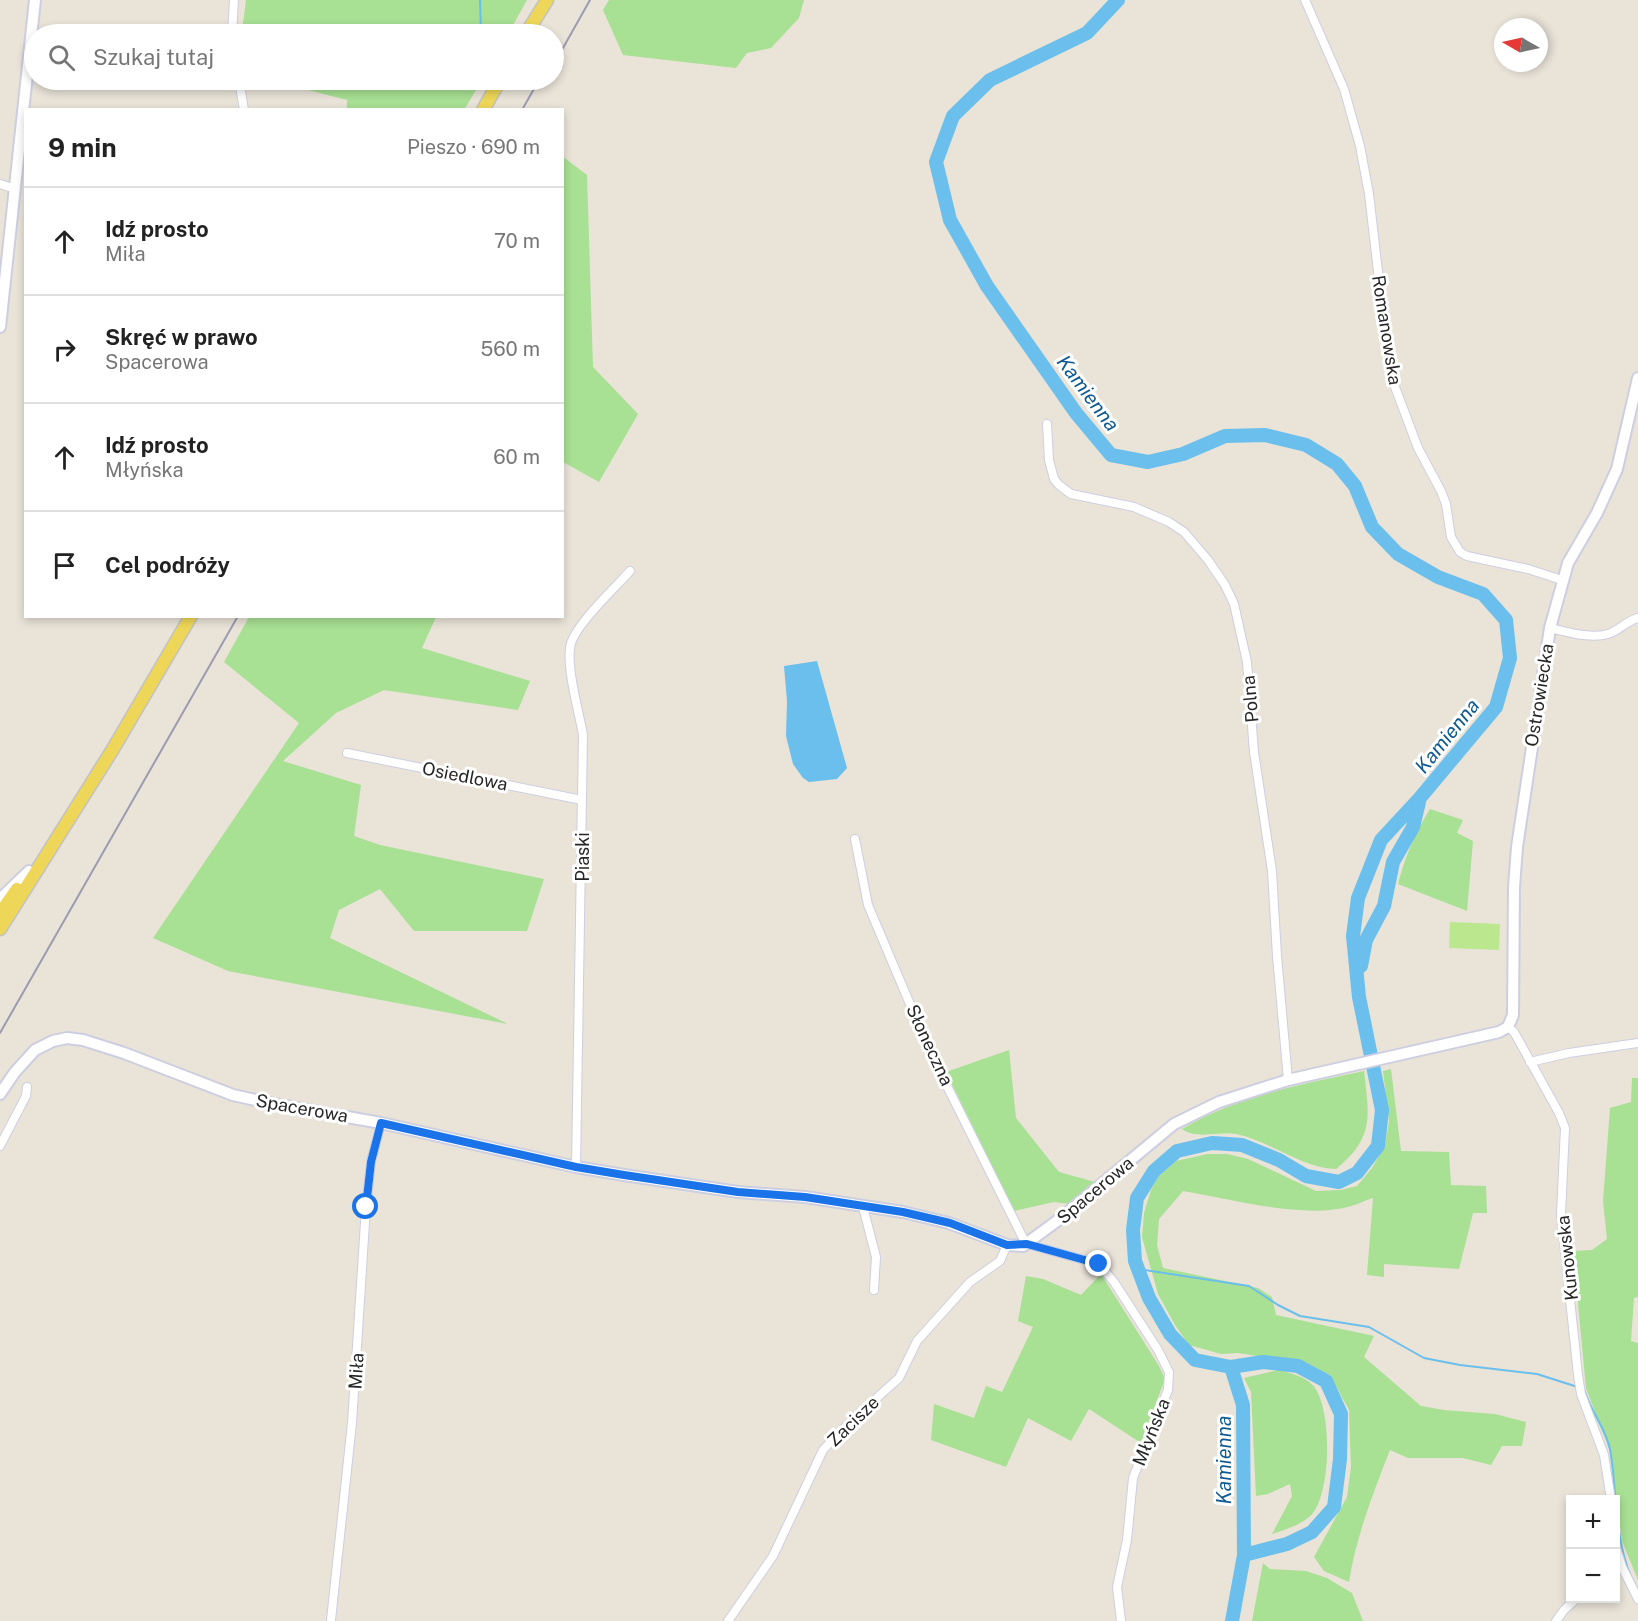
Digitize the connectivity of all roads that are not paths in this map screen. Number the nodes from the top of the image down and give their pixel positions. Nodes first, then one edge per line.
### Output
1 (34, 0) edge
2 (234, 0) edge
3 (547, 0) edge
4 (1305, 0) edge
5 (32, 24) edge
6 (233, 24) edge
7 (532, 24) edge
8 (26, 90) edge
9 (241, 90) edge
10 (495, 90) edge
11 (25, 108) edge
12 (244, 108) edge
13 (484, 108) edge
14 (23, 132) edge
15 (0, 184) edge
16 (15, 189) junction
17 (0, 327) edge
18 (1638, 378) edge
19 (1047, 424) dead end
20 (630, 571) dead end
21 (1562, 580) junction
22 (190, 618) edge
23 (1638, 618) edge
24 (1550, 628) junction
25 (347, 753) dead end
26 (582, 800) junction
27 (70, 815) junction
28 (855, 838) dead end
29 (29, 871) junction
30 (0, 898) edge
31 (0, 924) edge
32 (1508, 1027) junction
33 (1638, 1043) edge
34 (1530, 1062) junction
35 (1288, 1080) junction
36 (27, 1087) dead end
37 (0, 1094) edge
38 (381, 1123) junction
39 (0, 1146) edge
40 (576, 1167) junction
41 (864, 1207) junction
42 (1027, 1244) junction
43 (1007, 1245) junction
44 (874, 1290) dead end
45 (1610, 1495) edge
46 (1620, 1570) edge
47 (1638, 1599) edge
48 (1572, 1603) edge
49 (331, 1620) edge
50 (728, 1621) edge
51 (1120, 1621) edge
52 (1556, 1621) edge

1 - 5 street
2 - 6 street
3 - 7 main road
4 - 21 street, Romanowska
8 - 11 street
9 - 12 street
10 - 13 main road
14 - 16 street
15 - 16 street
16 - 17 street
18 - 21 street, Ostrowiecka
19 - 35 street, Polna
20 - 26 street, Piaski
21 - 24 street, Ostrowiecka
22 - 27 main road
23 - 24 street
24 - 32 street, Ostrowiecka
25 - 26 street, Osiedlowa
26 - 40 street, Piaski
27 - 29 main road
27 - 31 main road
28 - 42 street, Słoneczna
29 - 30 street
29 - 31 main road
32 - 34 street, Kunowska
32 - 35 street, Spacerowa
33 - 34 street
34 - 45 street, Kunowska
35 - 42 street, Spacerowa
36 - 39 street
37 - 38 street, Spacerowa
38 - 40 street, Spacerowa
38 - 49 street, Miła
40 - 41 street, Spacerowa
41 - 43 street, Spacerowa
41 - 44 street
42 - 43 street, Spacerowa
42 - 51 street, Młyńska
43 - 50 street, Zacisze
46 - 47 street
48 - 52 street

